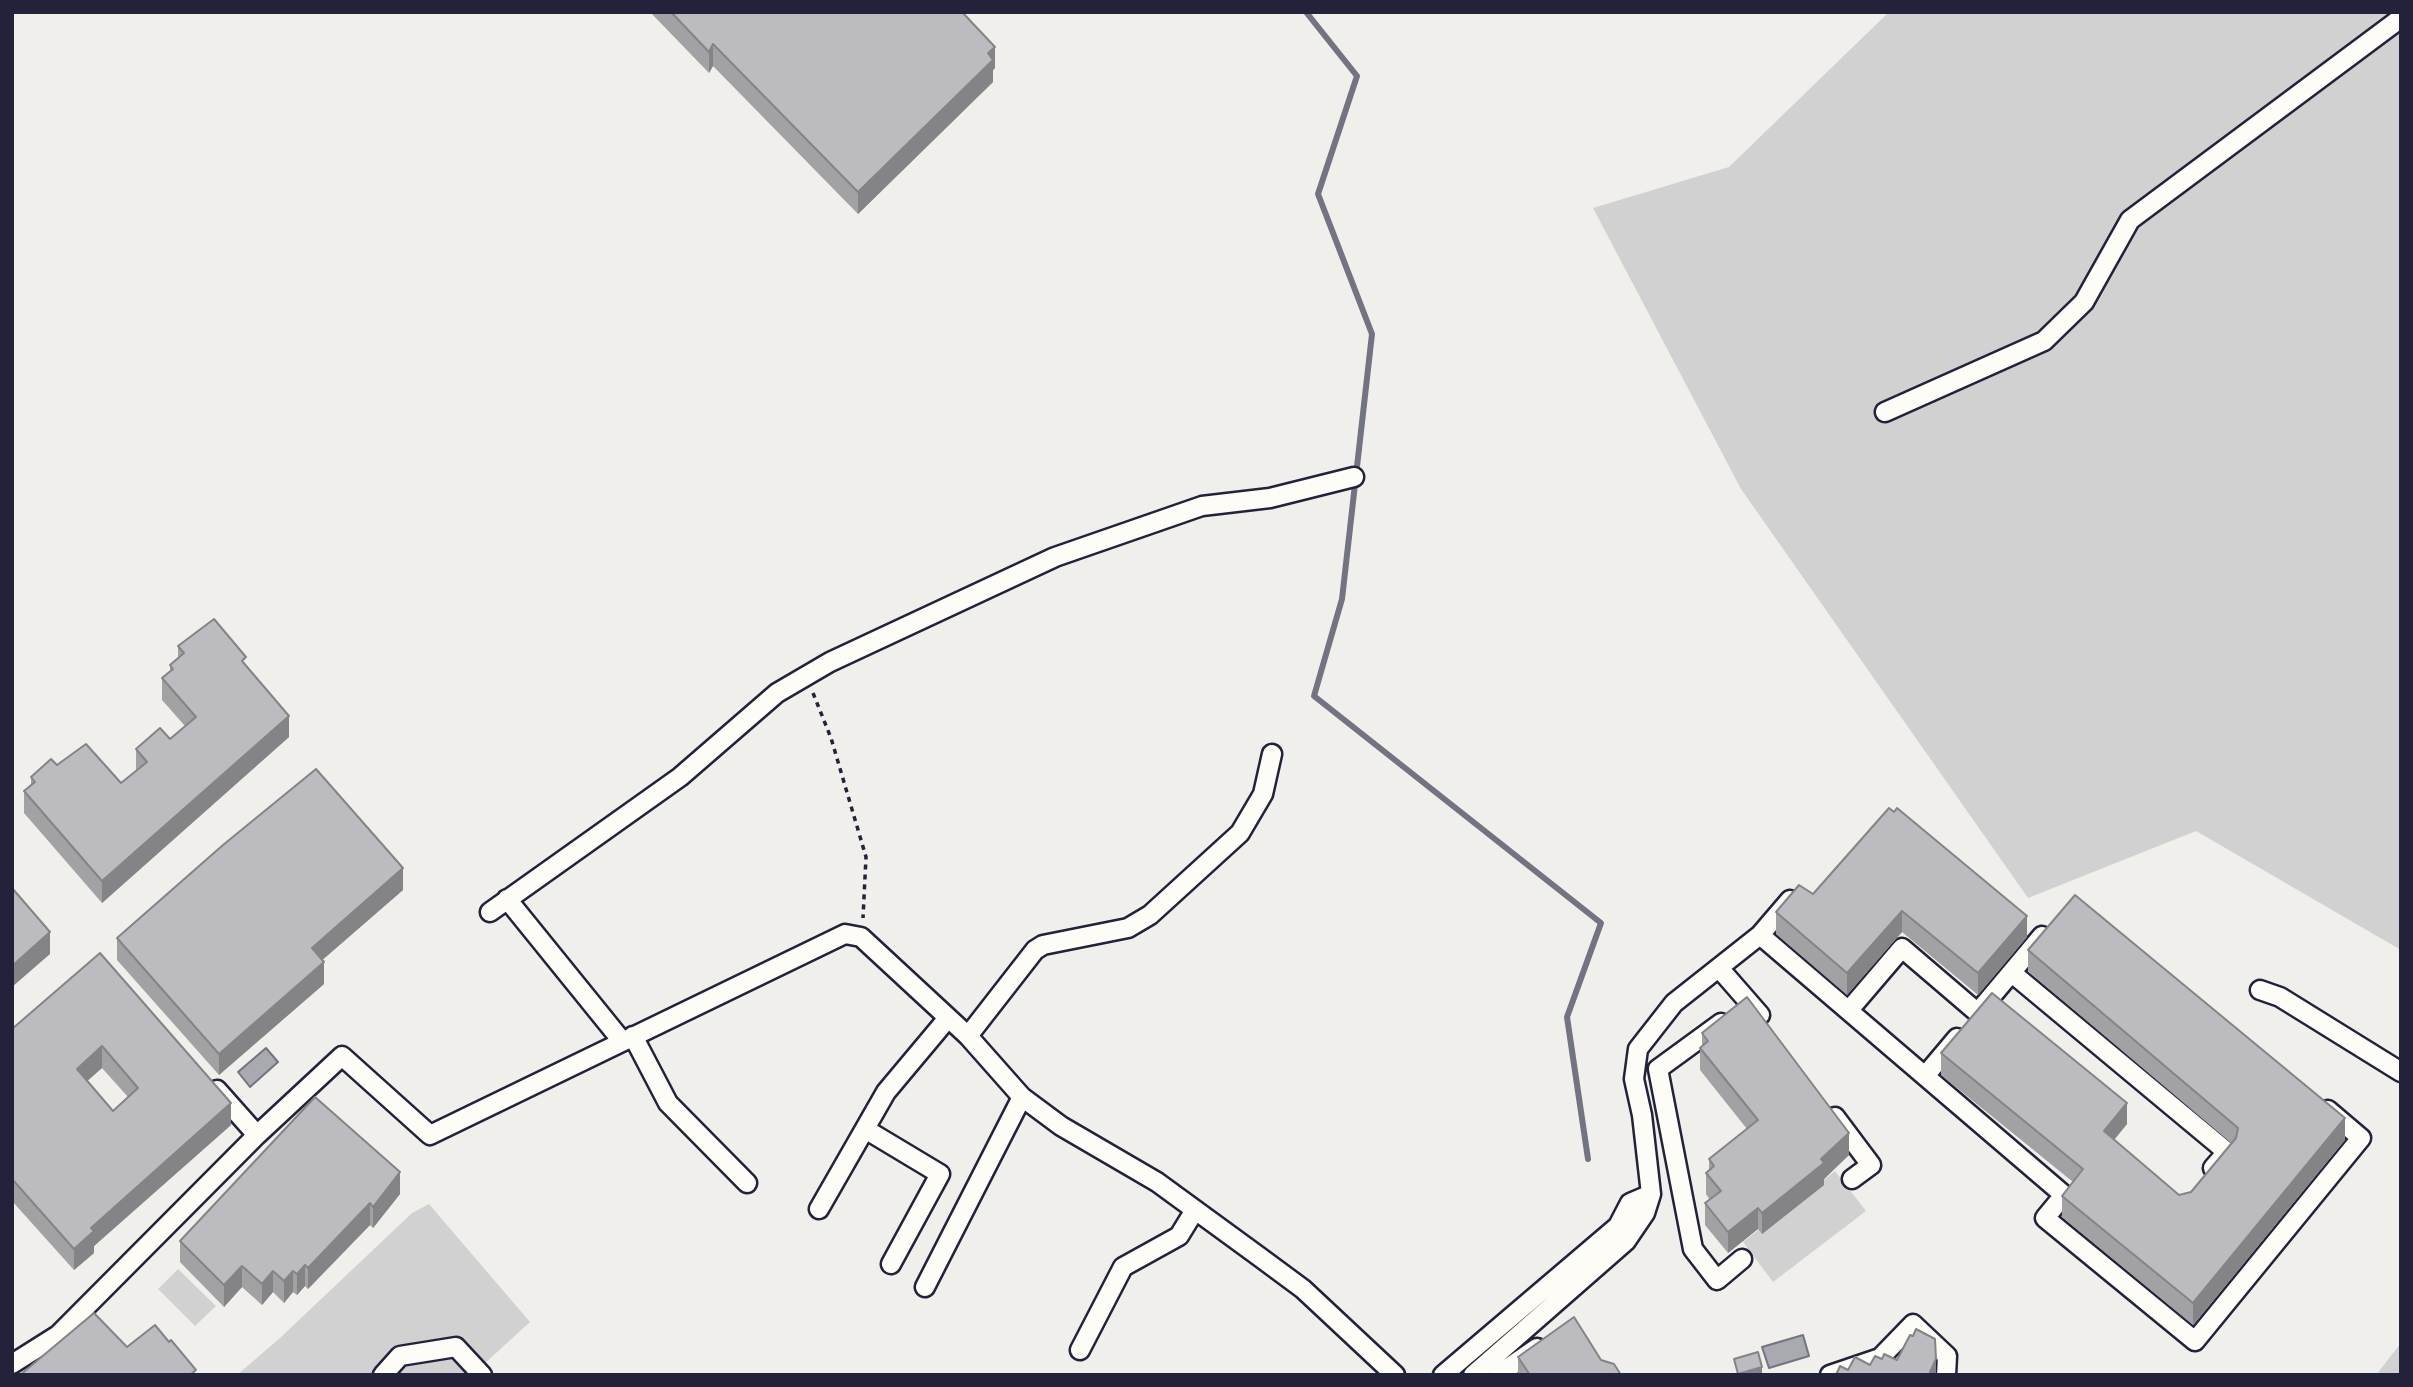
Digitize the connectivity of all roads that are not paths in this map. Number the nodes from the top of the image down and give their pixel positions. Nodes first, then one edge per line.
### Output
1 (2401, 18) edge
2 (1885, 412) dead end
3 (1354, 477) dead end
4 (1272, 754) dead end
5 (1807, 895) edge
6 (508, 899) junction
7 (490, 912) dead end
8 (2042, 930) edge
9 (1760, 935) junction
10 (1719, 968) junction
11 (2011, 973) junction
12 (2260, 990) dead end
13 (1749, 1002) junction
14 (1849, 1010) junction
15 (1978, 1013) junction
16 (948, 1018) junction
17 (1772, 1031) edge
18 (968, 1036) junction
19 (628, 1038) junction
20 (2401, 1072) edge
21 (204, 1075) edge
22 (1925, 1076) junction
23 (1023, 1097) junction
24 (1822, 1098) edge
25 (2319, 1103) edge
26 (865, 1129) junction
27 (257, 1135) junction
28 (1852, 1179) dead end
29 (747, 1183) dead end
30 (2200, 1184) edge
31 (1651, 1194) junction
32 (819, 1209) dead end
33 (1195, 1210) junction
34 (1742, 1259) dead end
35 (891, 1264) dead end
36 (925, 1287) dead end
37 (1554, 1336) edge
38 (1080, 1349) dead end
39 (15, 1357) edge
40 (1486, 1372) edge
41 (383, 1375) edge
42 (482, 1375) edge
43 (1395, 1375) edge
44 (1443, 1375) edge
45 (1830, 1375) edge
46 (1946, 1375) edge

1 - 2 street
3 - 6 street
4 - 18 street
5 - 9 street
6 - 7 street
6 - 19 street
8 - 11 street
9 - 10 street
9 - 14 street
10 - 13 street
10 - 31 street
11 - 15 street
11 - 30 street
12 - 20 street
13 - 17 street
13 - 34 street
14 - 15 street
14 - 22 street
15 - 22 street
16 - 18 street
16 - 19 street
16 - 26 street
18 - 23 street
19 - 27 street
19 - 29 street
21 - 27 street
22 - 25 street
23 - 33 street
23 - 36 street
24 - 28 street
26 - 32 street
26 - 35 street
27 - 39 street
31 - 40 street
31 - 44 street
33 - 38 street
33 - 43 street
37 - 40 street
41 - 42 street
45 - 46 street

